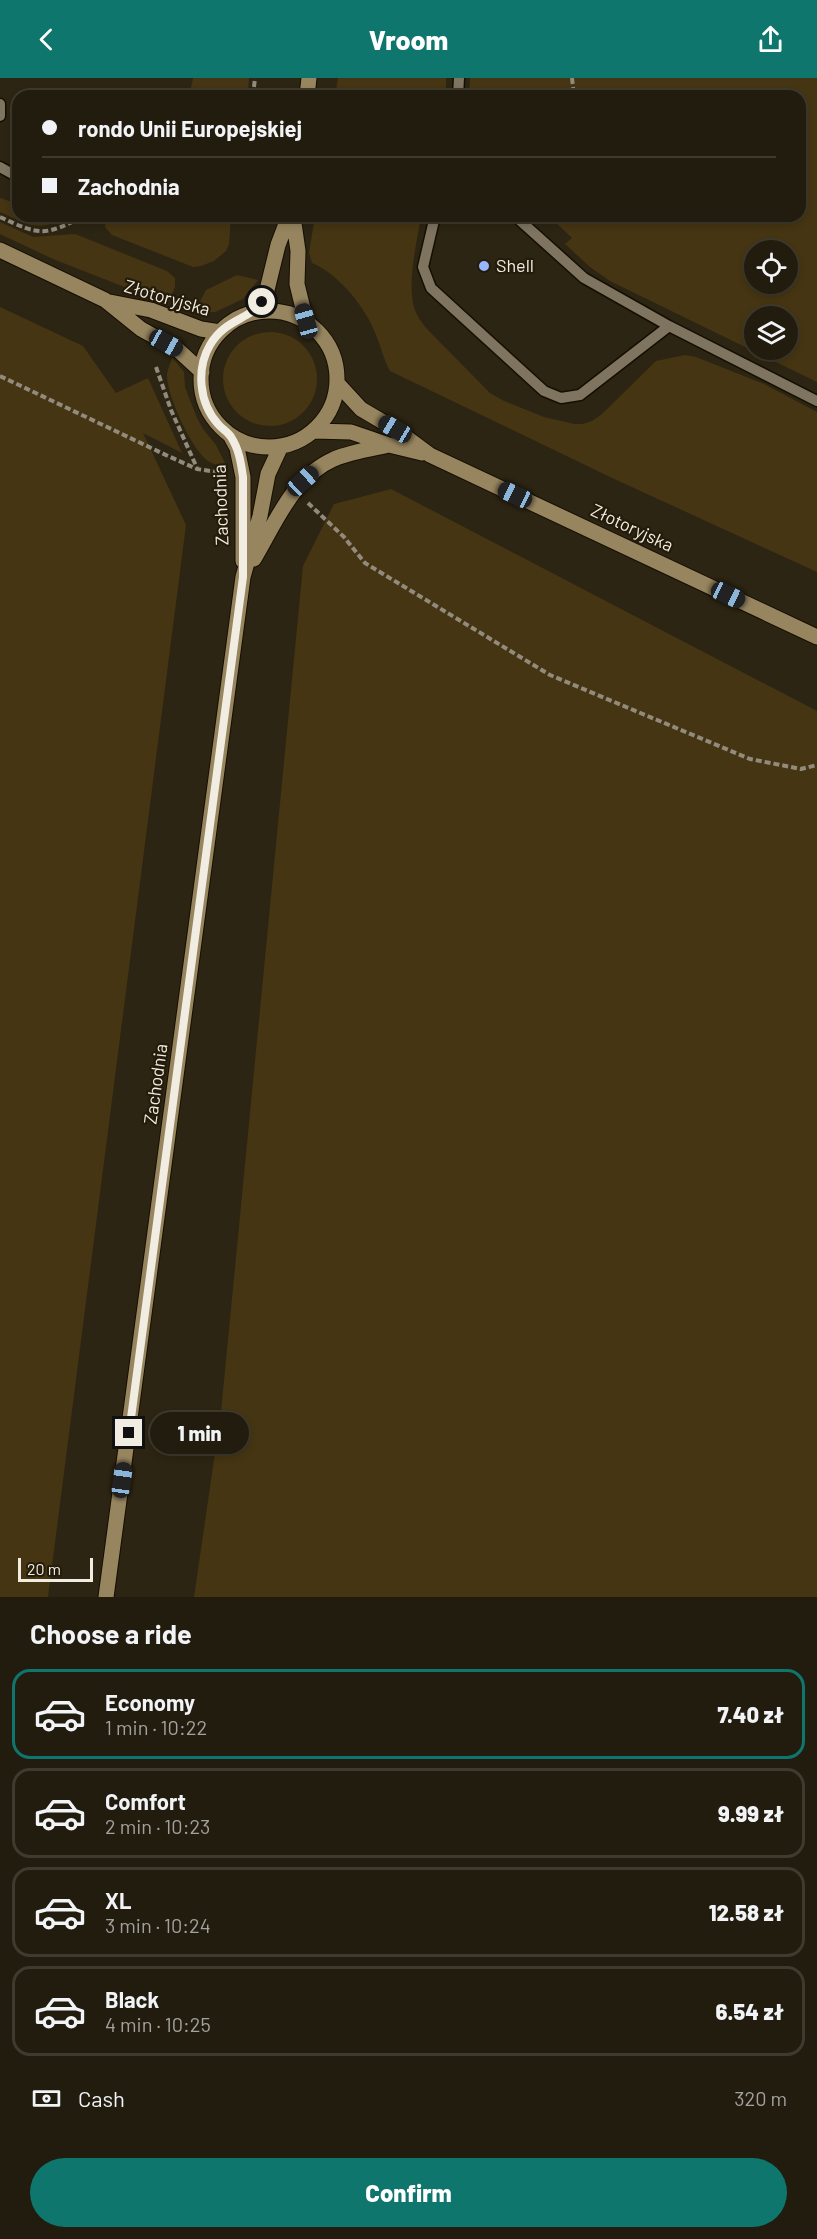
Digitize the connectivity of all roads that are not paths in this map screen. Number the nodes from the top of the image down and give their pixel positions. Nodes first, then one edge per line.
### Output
1 (0, 104) edge
2 (0, 116) edge
3 (288, 222) edge
4 (292, 222) edge
5 (434, 222) edge
6 (522, 222) edge
7 (0, 250) edge
8 (105, 300) junction
9 (255, 312) junction
10 (306, 321) junction
11 (669, 326) junction
12 (220, 332) junction
13 (202, 372) junction
14 (338, 384) junction
15 (817, 401) edge
16 (314, 431) junction
17 (230, 435) junction
18 (389, 445) junction
19 (281, 446) junction
20 (430, 455) junction
21 (243, 577) junction
22 (816, 633) edge
23 (106, 1597) edge

1 - 2 lane
3 - 9 main road
4 - 10 main road
5 - 11 lane
6 - 11 lane
7 - 8 main road, Złotoryjska
8 - 12 main road, Złotoryjska
8 - 13 main road, Złotoryjska
9 - 10 main road
9 - 12 main road
10 - 14 main road
11 - 15 lane
12 - 13 main road
13 - 17 main road
14 - 16 main road
14 - 20 main road, Złotoryjska
16 - 18 main road, Złotoryjska
16 - 19 main road
17 - 19 main road
17 - 21 main road, Zachodnia
18 - 20 main road, Złotoryjska
18 - 21 main road
19 - 21 main road, Zachodnia
20 - 22 main road, Złotoryjska
21 - 23 main road, Zachodnia

